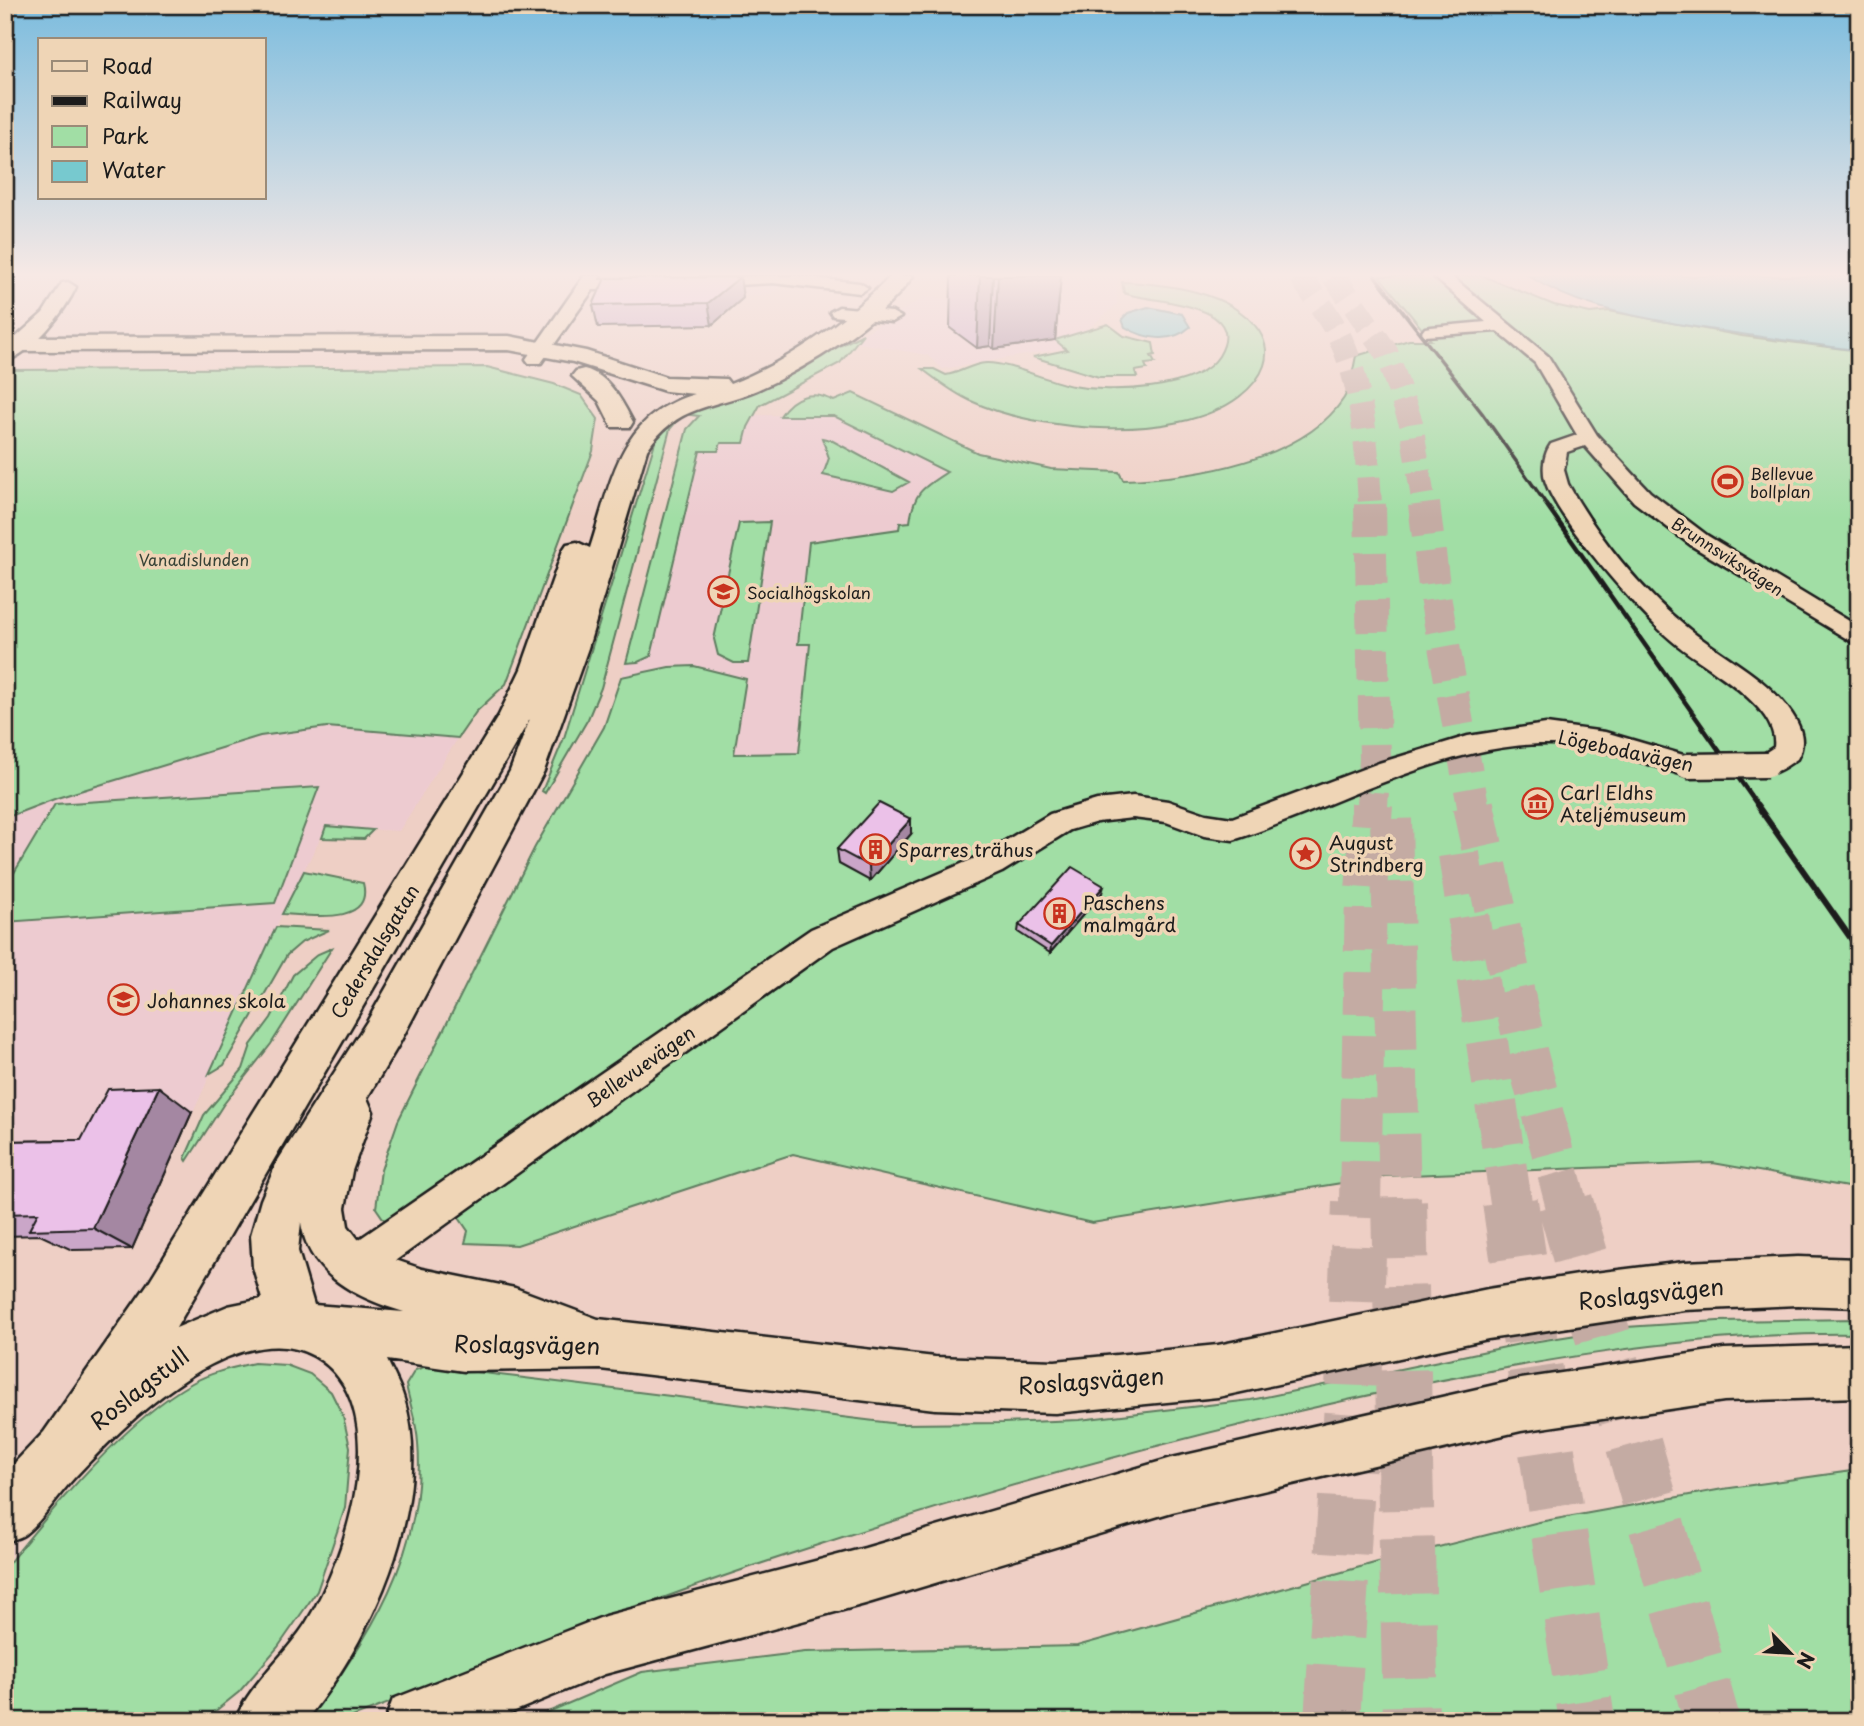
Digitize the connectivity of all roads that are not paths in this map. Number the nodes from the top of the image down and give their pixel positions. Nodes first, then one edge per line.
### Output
1 (544, 357) edge
2 (555, 357) edge
3 (780, 357) edge
4 (802, 357) edge
5 (1537, 357) edge
6 (579, 374) junction
7 (701, 393) junction
8 (661, 396) junction
9 (627, 436) junction
10 (1590, 438) junction
11 (1859, 638) edge
12 (939, 886) joint
13 (383, 1032) junction
14 (353, 1267) junction
15 (1859, 1283) edge
16 (308, 1327) junction
17 (600, 1344) junction
18 (1859, 1371) edge
19 (64, 1448) junction
20 (13, 1504) edge
21 (265, 1721) edge
22 (415, 1721) edge

1 - 6 main road
2 - 8 main road
3 - 7 main road
4 - 7 main road
5 - 10 street, Brunnsviksvägen
6 - 8 main road
6 - 9 main road
7 - 8 main road
7 - 8 main road
8 - 9 main road, Cedersdalsgatan
9 - 13 main road, Cedersdalsgatan
9 - 19 main road, Cedersdalsgatan
10 - 11 street, Brunnsviksvägen
10 - 12 street, Lögebodavägen, bridge
12 - 14 street, Bellevuevägen
13 - 14 main road, Cedersdalsgatan
13 - 16 main road, Cedersdalsgatan
14 - 17 main road
15 - 17 main road, Roslagsvägen
16 - 17 main road, Roslagsvägen
16 - 19 main road, Roslagstull
16 - 21 main road
18 - 22 main road
19 - 20 main road, Roslagstull

